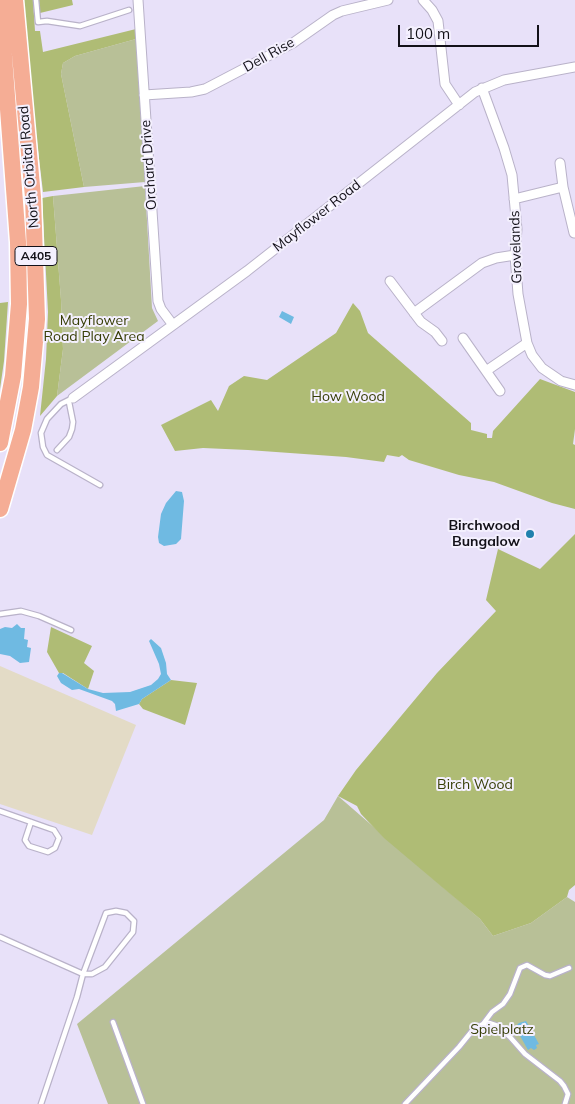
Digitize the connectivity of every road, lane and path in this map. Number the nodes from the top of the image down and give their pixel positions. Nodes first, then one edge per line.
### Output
1 (15, 0) edge
2 (36, 0) edge
3 (138, 0) edge
4 (388, 0) edge
5 (423, 0) edge
6 (0, 3) edge
7 (129, 10) dead end
8 (575, 67) edge
9 (482, 88) junction
10 (144, 95) junction
11 (458, 104) junction
12 (560, 163) dead end
13 (563, 187) junction
14 (514, 199) junction
15 (574, 233) edge
16 (515, 255) junction
17 (390, 281) dead end
18 (414, 313) junction
19 (173, 325) junction
20 (463, 338) dead end
21 (442, 341) dead end
22 (527, 343) junction
23 (486, 370) junction
24 (575, 385) edge
25 (500, 391) dead end
26 (71, 400) junction
27 (0, 443) edge
28 (57, 450) dead end
29 (100, 485) dead end
30 (0, 509) edge
31 (0, 614) edge
32 (71, 630) dead end
33 (0, 811) edge
34 (30, 822) junction
35 (0, 937) edge
36 (569, 968) dead end
37 (83, 974) junction
38 (114, 1022) dead end
39 (483, 1024) junction
40 (41, 1104) edge
41 (143, 1104) edge
42 (405, 1104) edge
43 (564, 1104) edge

1 - 30 highway, North Orbital Road / A405
2 - 7 lane
3 - 10 street, Orchard Drive
4 - 10 street, Dell Rise
5 - 11 street
6 - 27 highway, North Orbital Road / A405
8 - 9 street, Mayflower Road
9 - 11 street, Mayflower Road
9 - 14 street, Grovelands
10 - 19 street, Orchard Drive
11 - 19 street, Mayflower Road
12 - 13 street
13 - 14 street
13 - 15 street
14 - 16 street, Grovelands
16 - 18 street
16 - 22 street, Grovelands
17 - 18 street
18 - 21 street
19 - 26 street, Mayflower Road
20 - 23 street
22 - 23 street
22 - 24 street, Grovelands
23 - 25 street
26 - 28 lane
26 - 29 lane
31 - 32 lane
33 - 34 lane
34 - 34 lane
35 - 37 lane
36 - 39 lane
37 - 37 lane
37 - 40 lane
38 - 41 lane
39 - 42 lane
39 - 43 lane

